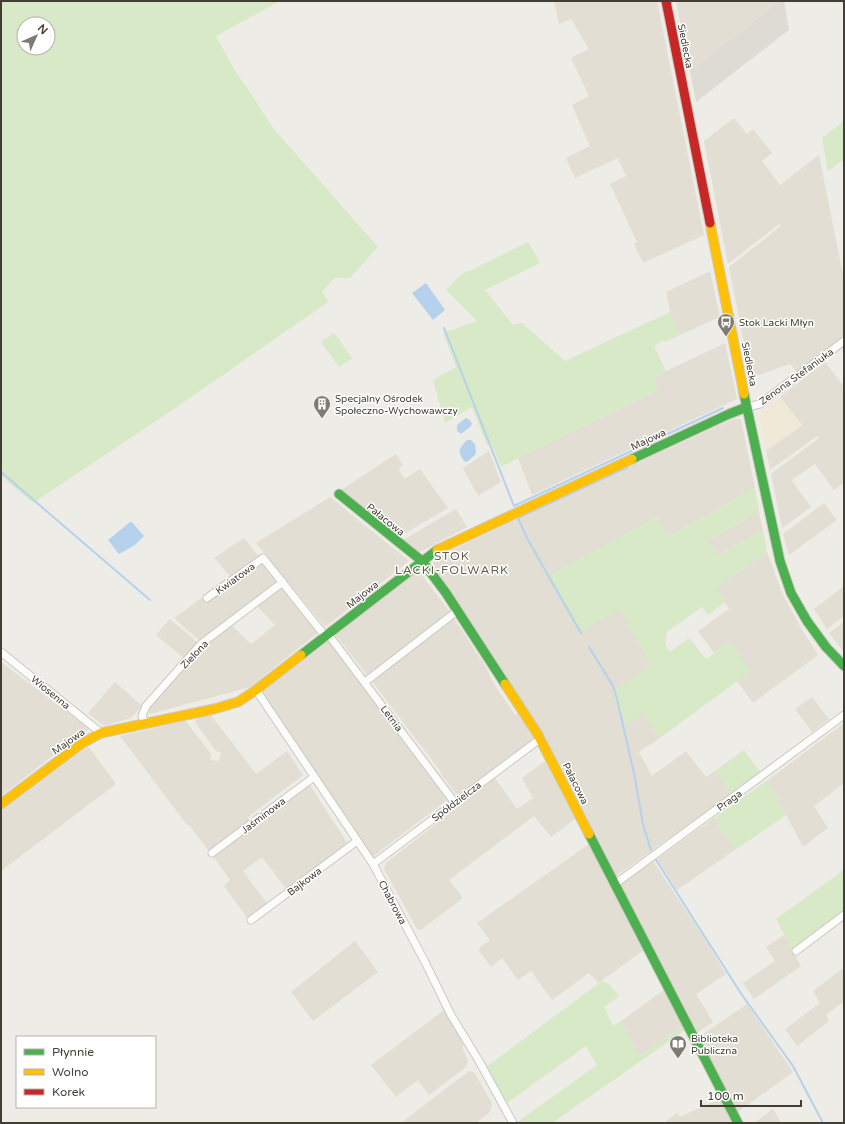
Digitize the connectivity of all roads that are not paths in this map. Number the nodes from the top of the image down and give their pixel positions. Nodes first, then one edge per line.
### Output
1 (666, 1) edge
2 (844, 340) edge
3 (747, 407) junction
4 (339, 494) dead end
5 (263, 558) joint
6 (422, 561) junction
7 (283, 582) junction
8 (207, 598) dead end
9 (457, 611) junction
10 (327, 635) junction
11 (1, 652) edge
12 (844, 666) edge
13 (365, 682) junction
14 (256, 690) junction
15 (844, 715) edge
16 (146, 724) junction
17 (101, 733) junction
18 (540, 739) junction
19 (314, 777) junction
20 (454, 803) junction
21 (1, 804) edge
22 (357, 841) junction
23 (212, 853) dead end
24 (373, 864) junction
25 (615, 884) junction
26 (844, 915) edge
27 (251, 920) dead end
28 (796, 951) dead end
29 (513, 1123) edge
30 (738, 1123) edge

1 - 3 street, Siedlecka
2 - 3 street, Zenona Stefaniuka
3 - 6 street, Majowa
3 - 12 street, Siedlecka
4 - 6 street, Pałacowa
5 - 7 street, Letnia
5 - 8 street, Kwiatowa
6 - 9 street, Pałacowa
6 - 10 street, Majowa
7 - 10 street, Letnia
7 - 16 street, Zielona
9 - 13 street
9 - 18 street, Pałacowa
10 - 13 street, Letnia
10 - 14 street, Majowa
11 - 17 street, Wiosenna
13 - 20 street, Letnia
14 - 16 street, Majowa
14 - 19 street, Chabrowa
15 - 25 street, Praga
16 - 17 street, Majowa
17 - 21 street, Majowa
18 - 20 street, Spółdzielcza
18 - 25 street, Pałacowa
19 - 22 street, Chabrowa
19 - 23 street, Jaśminowa
20 - 24 street, Spółdzielcza
22 - 24 street, Chabrowa
22 - 27 street, Bajkowa
24 - 29 street, Chabrowa
25 - 30 street, Pałacowa
26 - 28 street

